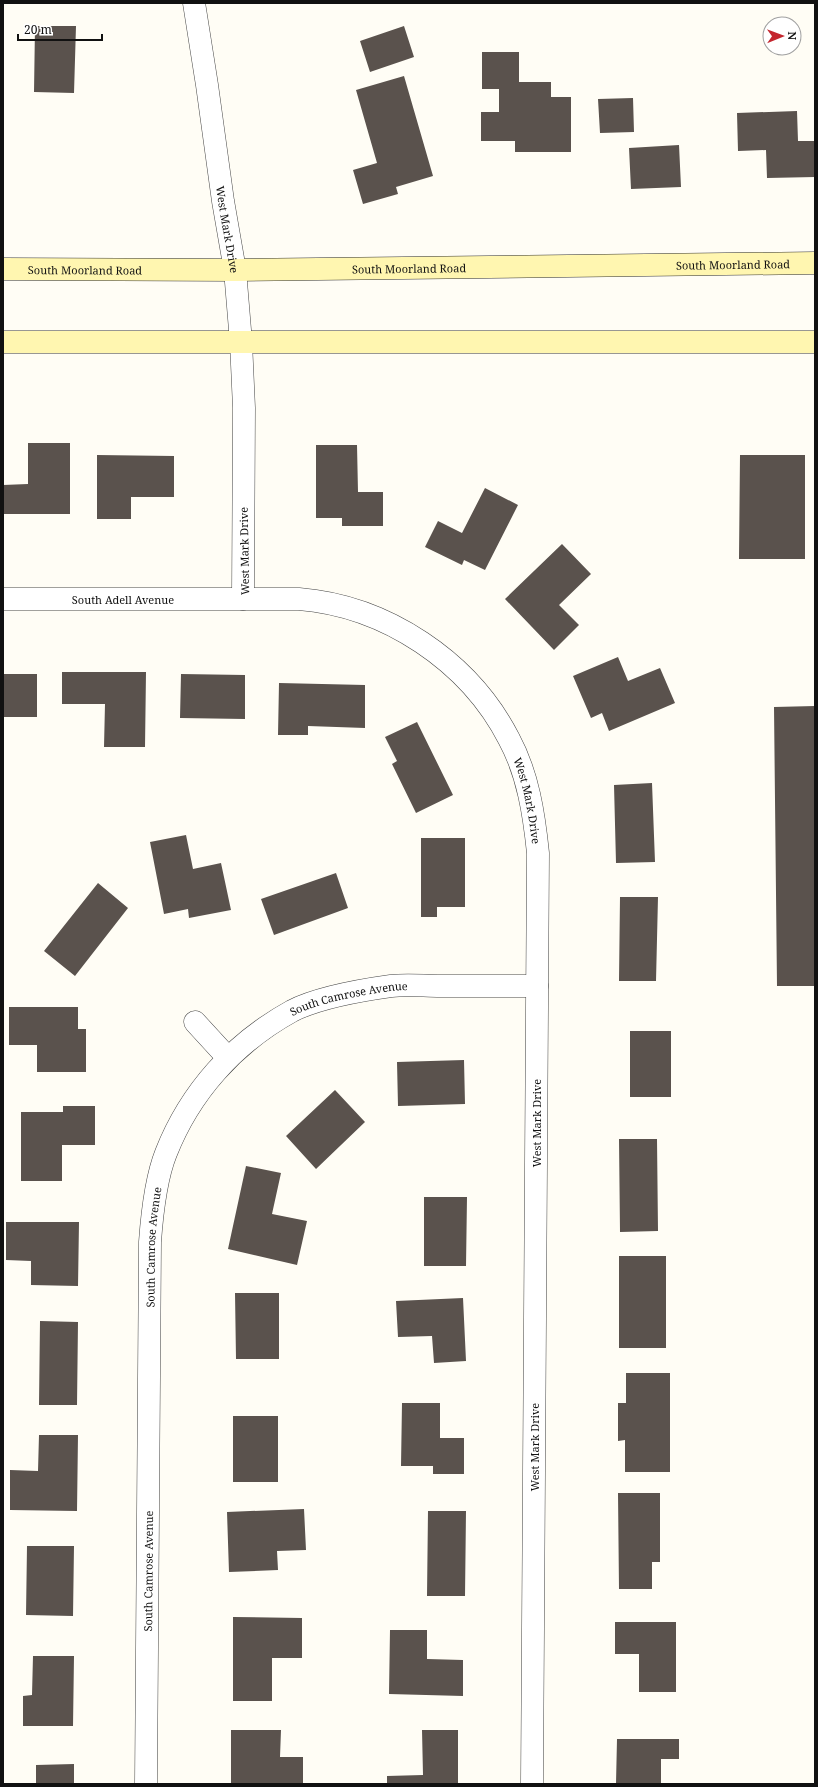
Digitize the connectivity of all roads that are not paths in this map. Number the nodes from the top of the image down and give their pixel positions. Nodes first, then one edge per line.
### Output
1 (194, 3) edge
2 (815, 263) edge
3 (3, 269) edge
4 (235, 270) junction
5 (3, 342) edge
6 (241, 342) junction
7 (815, 342) edge
8 (3, 599) edge
9 (242, 599) junction
10 (536, 986) junction
11 (195, 1022) dead end
12 (228, 1058) junction
13 (146, 1784) edge
14 (532, 1784) edge

1 - 4 street, West Mark Drive
2 - 4 main road, South Moorland Road
3 - 4 main road, South Moorland Road
4 - 6 street, West Mark Drive
5 - 6 main road
6 - 7 main road
6 - 9 street, West Mark Drive
8 - 9 street, South Adell Avenue
9 - 10 street, West Mark Drive
10 - 12 street, South Camrose Avenue
10 - 14 street, West Mark Drive
11 - 12 street
12 - 13 street, South Camrose Avenue

